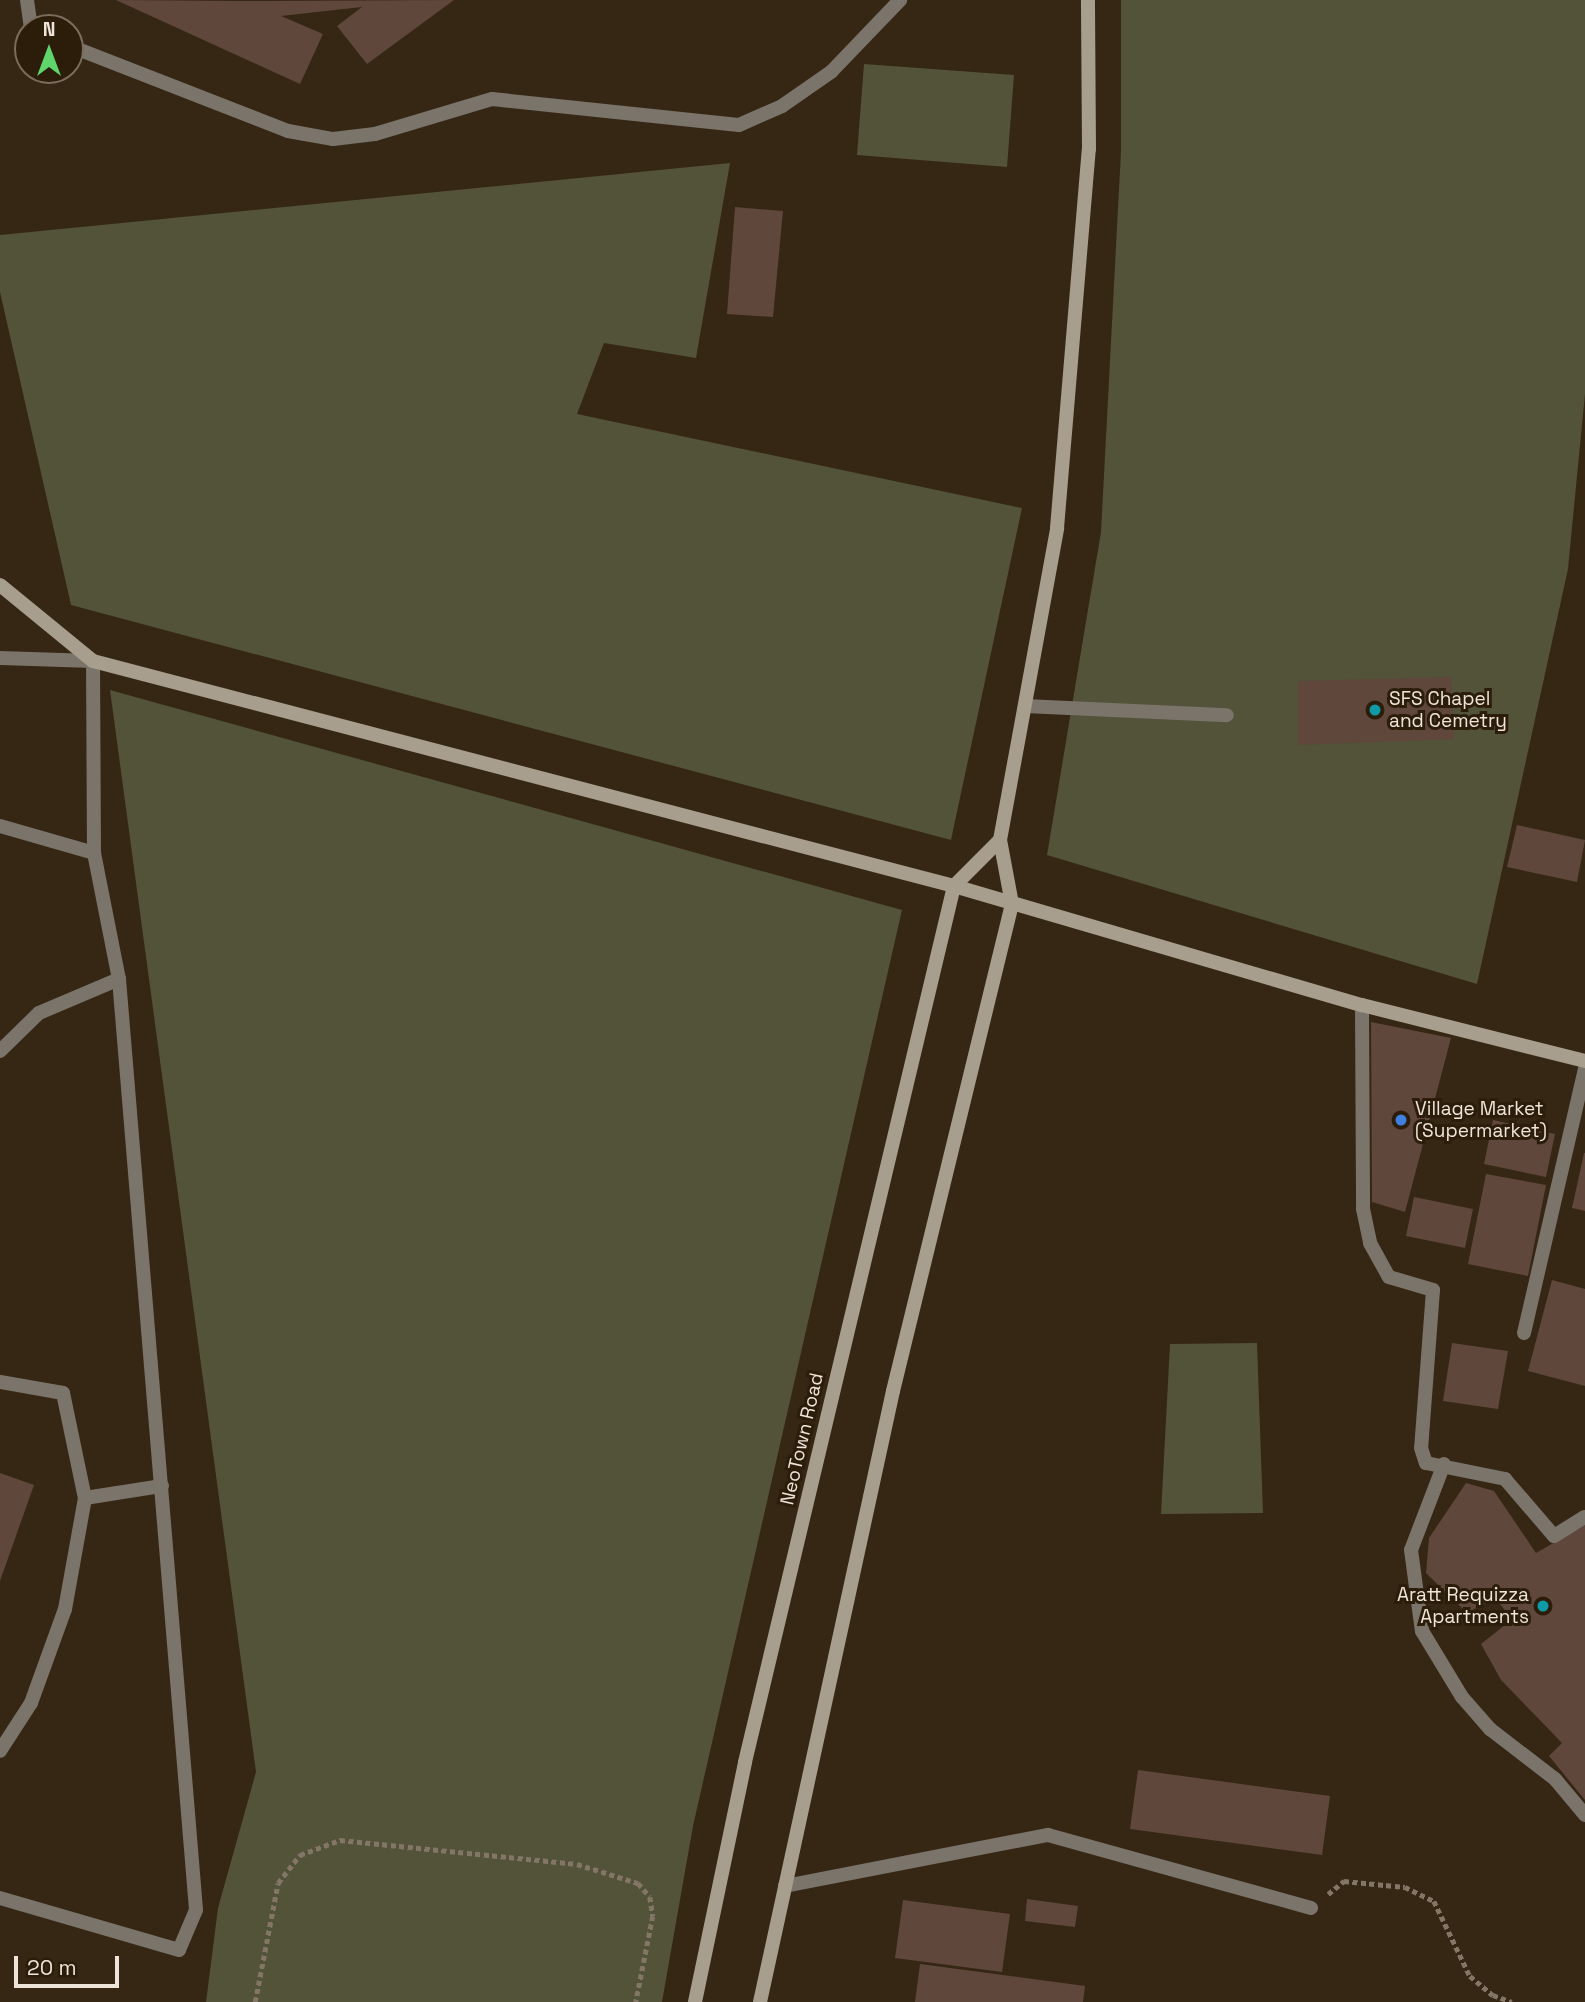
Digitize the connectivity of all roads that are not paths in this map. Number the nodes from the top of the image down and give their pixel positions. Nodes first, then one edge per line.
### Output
1 (900, 0) edge
2 (1088, 0) edge
3 (84, 51) edge
4 (0, 585) edge
5 (0, 658) edge
6 (93, 661) junction
7 (1025, 706) junction
8 (1227, 715) dead end
9 (0, 826) edge
10 (1000, 840) junction
11 (94, 853) junction
12 (954, 886) junction
13 (1012, 904) junction
14 (120, 979) junction
15 (1362, 1005) junction
16 (0, 1051) edge
17 (1585, 1061) edge
18 (1585, 1069) edge
19 (1524, 1333) dead end
20 (0, 1382) edge
21 (1444, 1464) junction
22 (162, 1486) junction
23 (85, 1498) junction
24 (1585, 1517) edge
25 (0, 1751) edge
26 (1585, 1815) edge
27 (785, 1886) junction
28 (0, 1898) edge
29 (1311, 1908) road end
30 (695, 2002) edge
31 (760, 2002) edge

1 - 3 street
2 - 7 street
4 - 6 street
5 - 6 street
6 - 11 street
6 - 12 street
7 - 8 street
7 - 10 street
9 - 11 street
10 - 12 street
10 - 13 street
11 - 14 street
12 - 13 street
12 - 30 street, NeoTown Road
13 - 15 street
13 - 27 street
14 - 16 street
14 - 22 street
15 - 17 street
15 - 21 street
18 - 19 street
20 - 23 street
21 - 24 street
21 - 26 street
22 - 23 street
22 - 28 street
23 - 25 street
27 - 29 street
27 - 31 street

